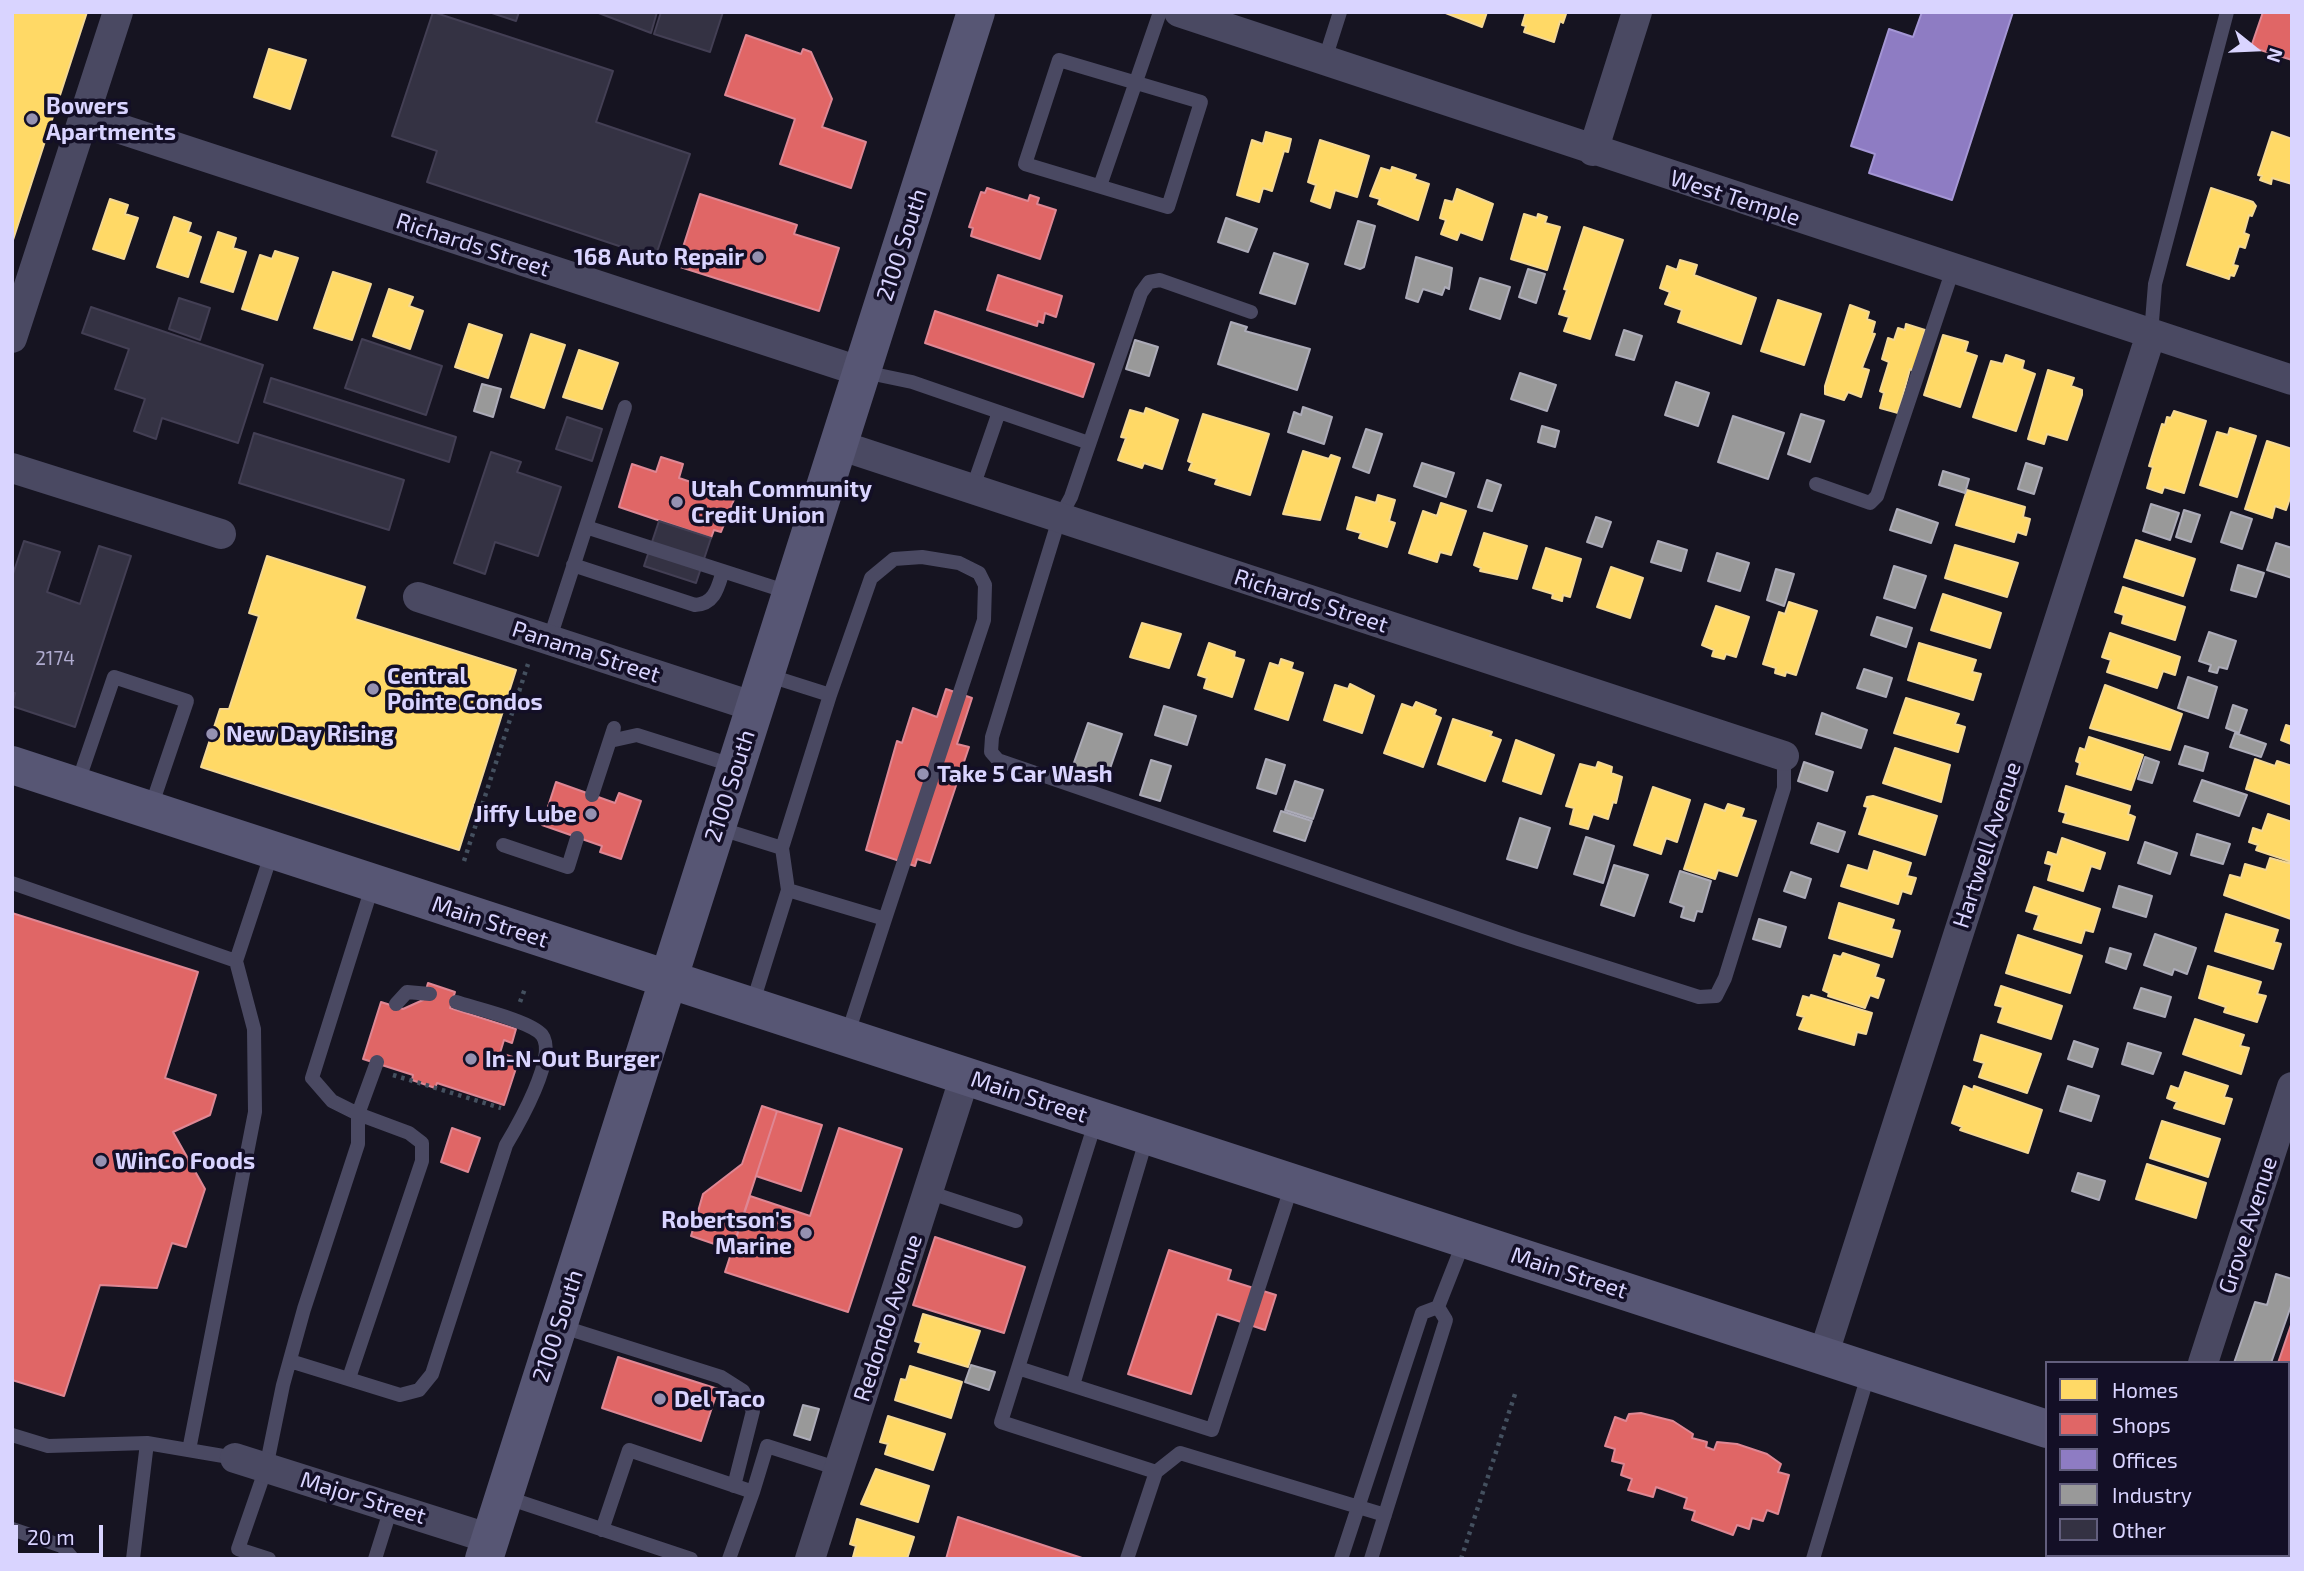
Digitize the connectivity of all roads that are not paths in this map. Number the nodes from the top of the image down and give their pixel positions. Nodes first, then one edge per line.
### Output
1 (118, 12) edge
2 (976, 12) edge
3 (1160, 12) edge
4 (1179, 12) edge
5 (1340, 12) edge
6 (1637, 12) edge
7 (2227, 12) edge
8 (1325, 59) junction
9 (1134, 81) junction
10 (84, 117) junction
11 (1593, 151) junction
12 (1100, 187) junction
13 (1953, 269) junction
14 (1251, 312) dead end
15 (2151, 334) junction
16 (12, 338) edge
17 (862, 372) junction
18 (2292, 380) edge
19 (625, 407) dead end
20 (999, 412) junction
21 (1089, 443) junction
22 (839, 445) junction
23 (12, 468) edge
24 (1816, 484) dead end
25 (972, 490) junction
26 (1059, 519) junction
27 (586, 527) junction
28 (221, 534) dead end
29 (573, 565) junction
30 (723, 571) junction
31 (792, 593) junction
32 (418, 597) dead end
33 (542, 638) junction
34 (760, 691) junction
35 (830, 695) junction
36 (1784, 756) joint
37 (12, 765) edge
38 (736, 767) junction
39 (77, 786) junction
40 (592, 795) dead end
41 (150, 810) junction
42 (717, 828) junction
43 (577, 838) dead end
44 (503, 845) dead end
45 (782, 848) junction
46 (273, 850) junction
47 (12, 883) edge
48 (374, 884) junction
49 (788, 890) junction
50 (885, 919) junction
51 (236, 961) junction
52 (669, 980) junction
53 (430, 994) dead end
54 (456, 1002) dead end
55 (396, 1004) dead end
56 (752, 1007) junction
57 (846, 1038) junction
58 (377, 1062) dead end
59 (965, 1076) junction
60 (2292, 1087) edge
61 (358, 1114) junction
62 (1096, 1119) junction
63 (1147, 1136) junction
64 (1292, 1183) junction
65 (928, 1192) junction
66 (1016, 1221) dead end
67 (1464, 1240) junction
68 (1438, 1307) junction
69 (558, 1325) junction
70 (1823, 1356) junction
71 (290, 1361) junction
72 (2204, 1361) edge
73 (1018, 1368) junction
74 (1869, 1371) junction
75 (349, 1378) junction
76 (1073, 1385) junction
77 (2045, 1428) edge
78 (12, 1435) edge
79 (147, 1443) junction
80 (189, 1450) junction
81 (235, 1458) joint
82 (265, 1468) junction
83 (839, 1469) junction
84 (1156, 1472) junction
85 (734, 1486) junction
86 (752, 1492) junction
87 (504, 1497) junction
88 (1358, 1507) junction
89 (391, 1508) junction
90 (1385, 1515) junction
91 (12, 1530) edge
92 (602, 1530) junction
93 (490, 1553) edge
94 (236, 1554) edge
95 (72, 1559) edge
96 (133, 1559) edge
97 (269, 1559) edge
98 (375, 1559) edge
99 (691, 1559) edge
100 (729, 1559) edge
101 (810, 1559) edge
102 (1127, 1559) edge
103 (1341, 1559) edge
104 (1371, 1559) edge
105 (1813, 1559) edge

1 - 10 street
2 - 17 street, 2100 South
3 - 9 lane
4 - 8 street, West Temple
5 - 8 lane
6 - 11 street
7 - 15 lane
8 - 11 street, West Temple
9 - 12 lane
9 - 12 lane
9 - 12 lane
10 - 16 street
10 - 17 street, Richards Street
11 - 13 street, West Temple
13 - 15 street, West Temple
13 - 24 lane
14 - 21 lane
15 - 18 street, West Temple
15 - 70 street, Hartwell Avenue
17 - 20 lane
17 - 22 street, 2100 South
19 - 27 lane
20 - 21 lane
20 - 25 lane
21 - 26 lane
22 - 25 street, Richards Street
22 - 31 street, 2100 South
23 - 28 street
25 - 26 street, Richards Street
26 - 36 street, Richards Street
26 - 36 lane
27 - 29 lane
27 - 30 lane
29 - 30 lane
29 - 33 lane
30 - 31 lane
31 - 34 street, 2100 South
32 - 33 street, Panama Street
33 - 34 street, Panama Street
34 - 35 lane
34 - 38 street, 2100 South
35 - 45 lane
35 - 50 lane
37 - 39 street, Main Street
38 - 40 lane
38 - 42 street, 2100 South
39 - 41 street, Main Street
39 - 41 lane
41 - 46 street, Main Street
42 - 45 lane
42 - 52 street, 2100 South
43 - 44 lane
45 - 49 lane
46 - 48 street, Main Street
46 - 51 lane
47 - 51 lane
48 - 52 street, Main Street
48 - 61 lane
49 - 50 lane
49 - 56 lane
50 - 57 lane
51 - 80 lane
52 - 56 street, Main Street
52 - 69 street, 2100 South
53 - 55 lane
54 - 75 lane
56 - 57 street, Main Street
57 - 59 street, Main Street
58 - 61 lane
59 - 62 street, Main Street
59 - 65 street, Redondo Avenue
60 - 72 street, Grove Avenue
61 - 71 lane
61 - 75 lane
62 - 63 street, Main Street
62 - 73 lane
63 - 64 street, Main Street
63 - 76 lane
64 - 67 street, Main Street
64 - 76 lane
65 - 66 lane
65 - 83 street, Redondo Avenue
67 - 68 lane
67 - 70 street, Main Street
68 - 88 lane
68 - 90 lane
69 - 85 lane
69 - 87 street, 2100 South
70 - 74 street, Main Street
71 - 75 lane
71 - 82 lane
73 - 76 lane
73 - 84 lane
74 - 77 street, Main Street
74 - 105 lane
78 - 79 lane
79 - 80 lane
79 - 96 lane
80 - 81 lane
81 - 82 street, Major Street
82 - 89 street, Major Street
82 - 94 lane
83 - 86 lane
83 - 101 street, Redondo Avenue
84 - 88 lane
84 - 102 lane
85 - 86 lane
85 - 92 lane
86 - 100 lane
87 - 92 lane
87 - 93 street, 2100 South
88 - 90 lane
88 - 103 lane
89 - 93 street, Major Street
89 - 98 lane
90 - 104 lane
91 - 95 lane
92 - 99 lane
94 - 97 lane

